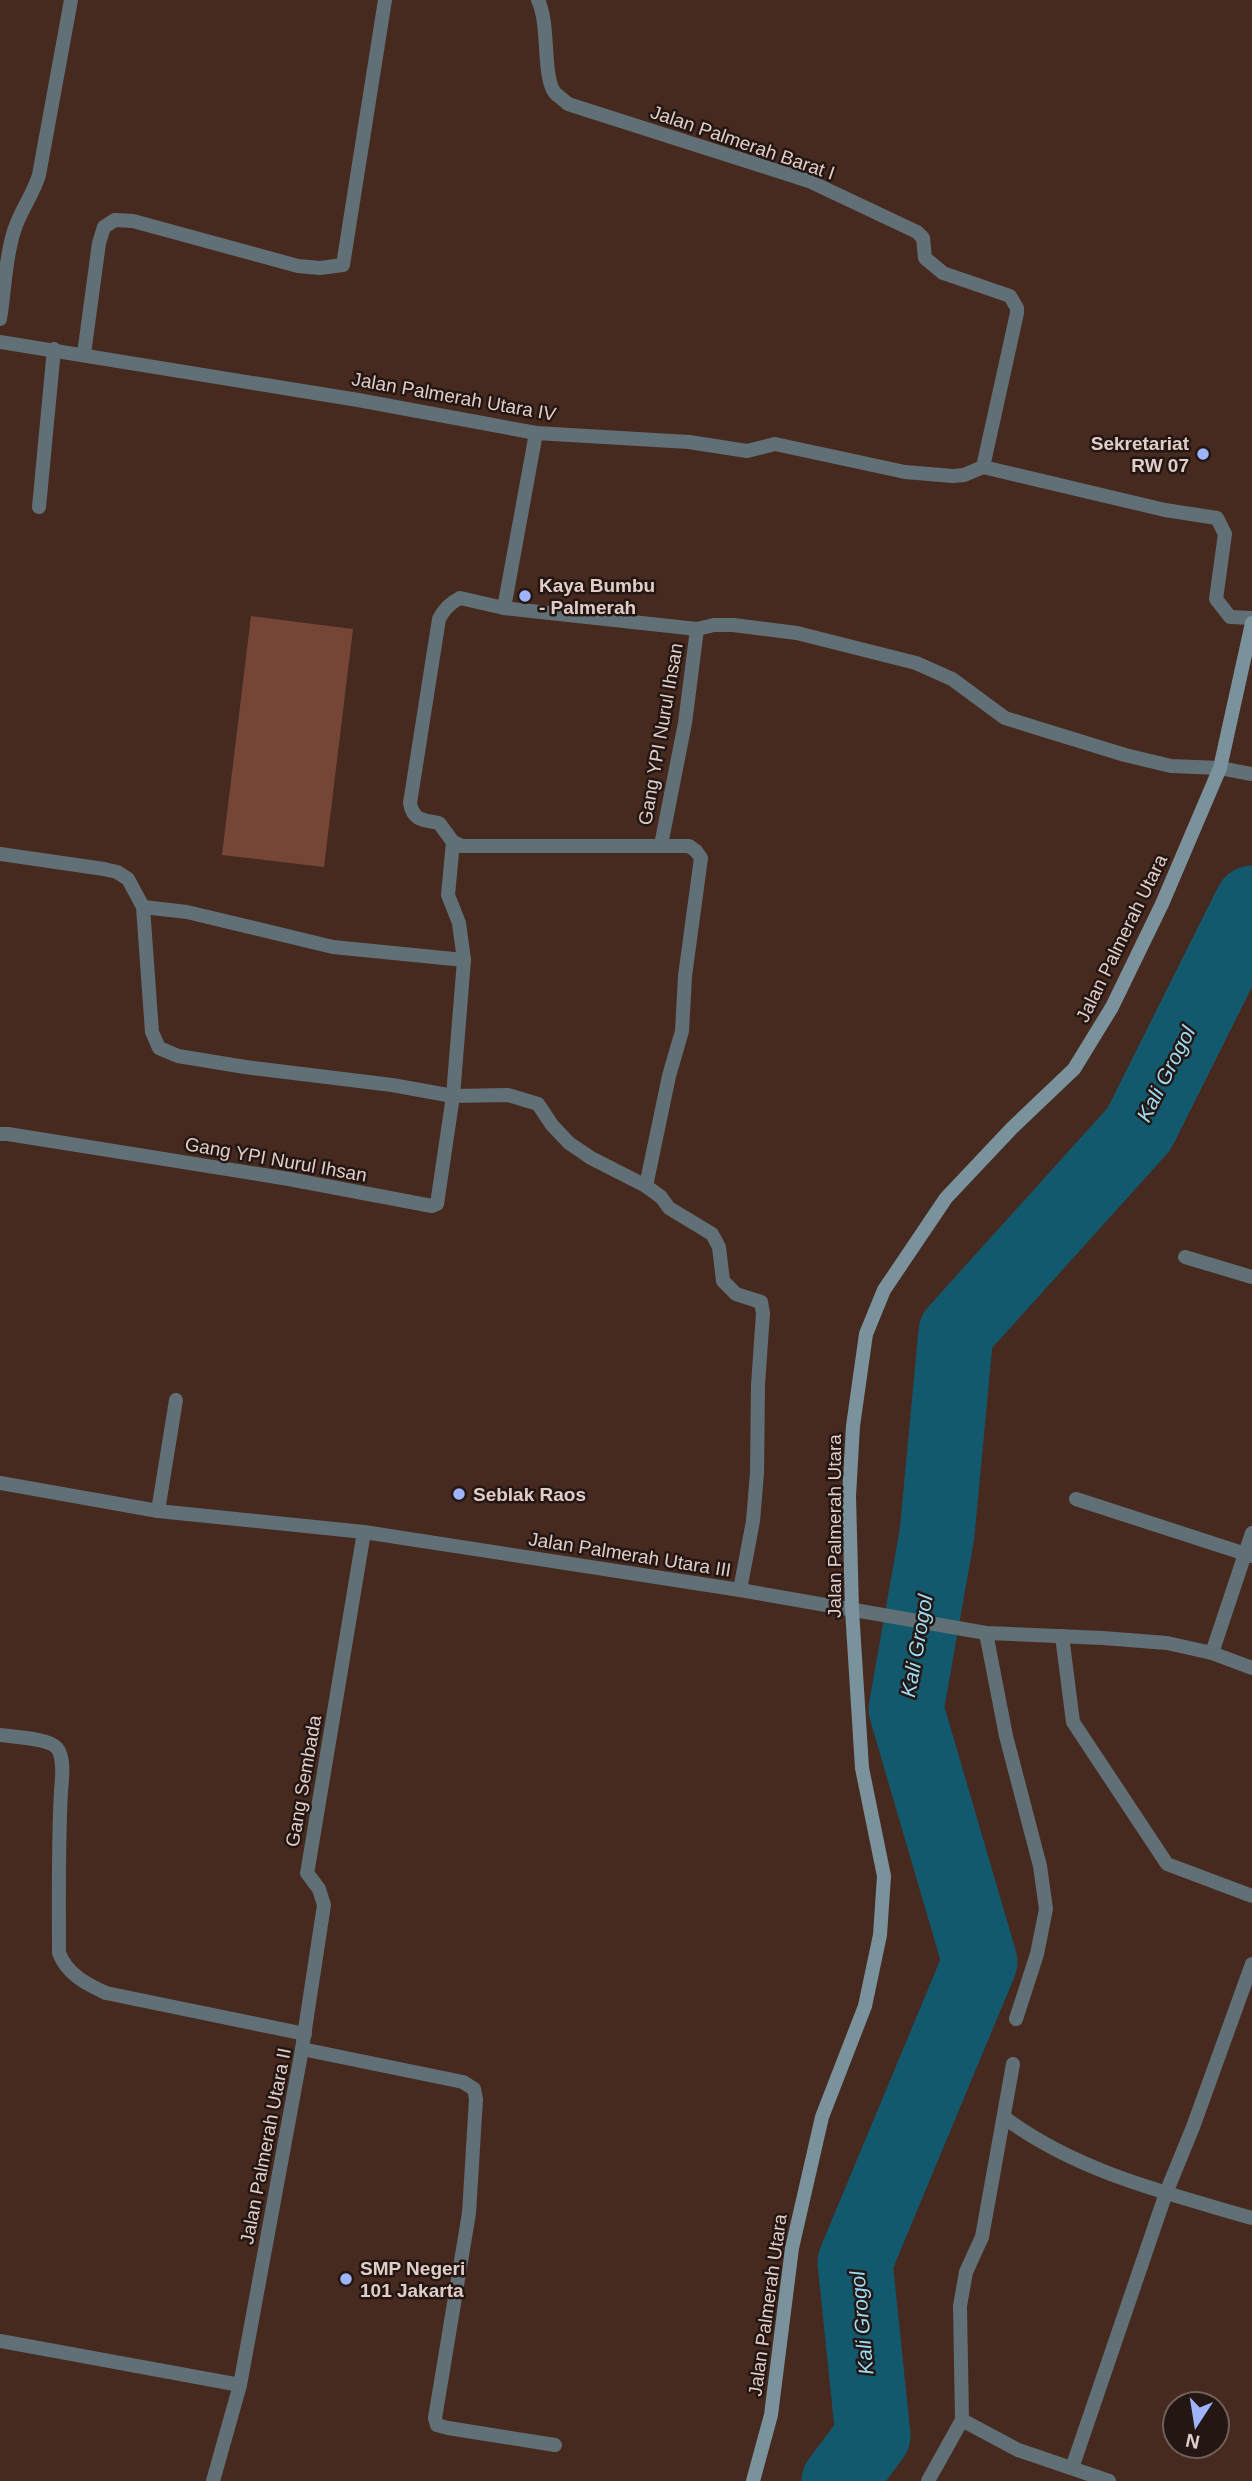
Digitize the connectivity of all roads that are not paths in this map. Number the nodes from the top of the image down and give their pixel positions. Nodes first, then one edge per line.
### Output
1 (71, 0) edge
2 (385, 0) edge
3 (538, 0) edge
4 (0, 319) edge
5 (0, 342) edge
6 (54, 349) junction
7 (85, 354) junction
8 (536, 433) junction
9 (983, 467) junction
10 (39, 506) dead end
11 (504, 608) junction
12 (1252, 621) edge
13 (697, 629) junction
14 (1220, 768) junction
15 (1252, 774) edge
16 (453, 842) junction
17 (661, 845) junction
18 (0, 854) edge
19 (143, 907) junction
20 (464, 960) junction
21 (453, 1096) junction
22 (0, 1134) edge
23 (646, 1186) junction
24 (1185, 1257) dead end
25 (1252, 1277) edge
26 (176, 1400) dead end
27 (0, 1483) edge
28 (1076, 1499) dead end
29 (158, 1511) junction
30 (364, 1532) junction
31 (1252, 1533) edge
32 (1249, 1555) edge
33 (740, 1590) junction
34 (852, 1610) junction
35 (986, 1633) junction
36 (1062, 1636) junction
37 (1212, 1653) junction
38 (1252, 1668) edge
39 (0, 1735) edge
40 (1252, 1896) edge
41 (1252, 1964) edge
42 (1246, 1999) edge
43 (1016, 2020) dead end
44 (305, 2034) junction
45 (303, 2049) junction
46 (1013, 2064) dead end
47 (1004, 2118) junction
48 (1166, 2193) junction
49 (1252, 2218) edge
50 (0, 2341) edge
51 (240, 2385) junction
52 (962, 2420) junction
53 (555, 2445) dead end
54 (1072, 2468) junction
55 (213, 2481) edge
56 (753, 2481) edge
57 (928, 2481) edge
58 (1110, 2481) edge

1 - 4 street
2 - 7 street
3 - 9 street, Jalan Palmerah Barat I
5 - 6 street, Jalan Palmerah Utara IV
6 - 7 street, Jalan Palmerah Utara IV
6 - 10 street
7 - 8 street, Jalan Palmerah Utara IV
8 - 9 street, Jalan Palmerah Utara IV
8 - 11 street
9 - 12 street
11 - 13 street, Gang YPI Nurul Ihsan
11 - 16 street, Gang YPI Nurul Ihsan
12 - 14 street, Jalan Palmerah Utara
13 - 14 street, Gang YPI Nurul Ihsan
13 - 17 street, Gang YPI Nurul Ihsan
14 - 15 street, Gang YPI Nurul Ihsan
14 - 34 street, Jalan Palmerah Utara
16 - 17 street, Gang YPI Nurul Ihsan
16 - 20 street, Gang YPI Nurul Ihsan
17 - 23 street, Gang YPI Nurul Ihsan
18 - 19 street
19 - 20 street
19 - 21 street
20 - 21 street, Gang YPI Nurul Ihsan
21 - 22 street, Gang YPI Nurul Ihsan
21 - 23 street
23 - 33 street
24 - 25 street
26 - 29 street
27 - 29 street, Jalan Palmerah Utara III
28 - 32 street
29 - 30 street, Jalan Palmerah Utara III
30 - 33 street, Jalan Palmerah Utara III
30 - 44 street, Gang Sembada
31 - 32 street
32 - 37 street
33 - 34 street, Jalan Palmerah Utara III
34 - 35 street, Jalan Palmerah Utara III
34 - 56 street, Jalan Palmerah Utara
35 - 36 street, Jalan Palmerah Utara III
35 - 43 street
36 - 37 street, Jalan Palmerah Utara III
36 - 40 street
37 - 38 street, Jalan Palmerah Utara III
39 - 44 street, Jalan Palmerah Utara II
41 - 42 street
42 - 48 street
44 - 45 street, Jalan Palmerah Utara II
45 - 51 street, Jalan Palmerah Utara II
45 - 53 street
46 - 47 street
47 - 48 street
47 - 52 street
48 - 49 street
48 - 54 street
50 - 51 street
51 - 55 street, Jalan Palmerah Utara II
52 - 54 street
52 - 57 street
54 - 58 street

